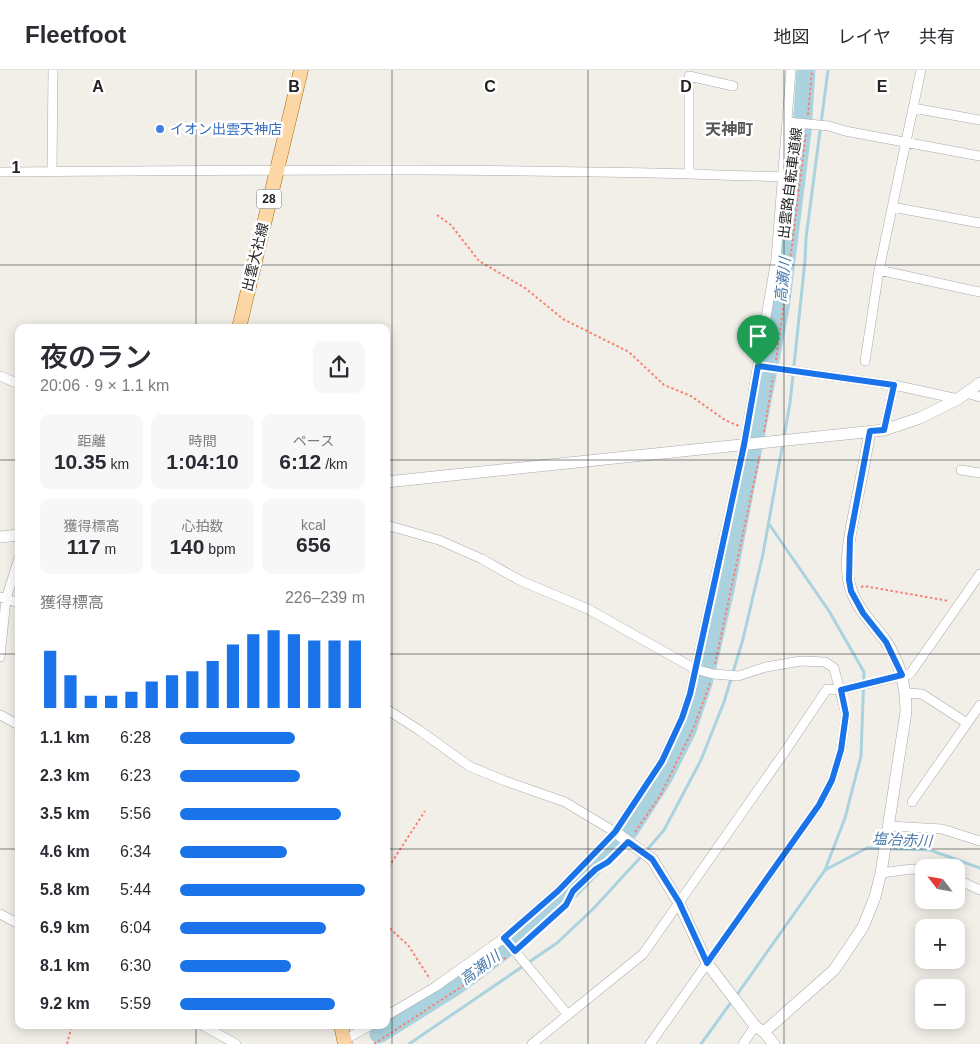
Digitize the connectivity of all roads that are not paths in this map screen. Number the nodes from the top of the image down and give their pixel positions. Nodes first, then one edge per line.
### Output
1 (53, 70) edge
2 (301, 70) edge
3 (792, 70) edge
4 (921, 70) edge
5 (733, 86) dead end
6 (912, 108) junction
7 (980, 120) edge
8 (787, 122) junction
9 (905, 143) junction
10 (980, 156) edge
11 (276, 170) junction
12 (0, 172) edge
13 (52, 172) junction
14 (689, 173) junction
15 (782, 177) junction
16 (892, 207) junction
17 (980, 223) edge
18 (879, 270) junction
19 (980, 292) edge
20 (240, 324) edge
21 (865, 361) dead end
22 (758, 366) junction
23 (0, 376) edge
24 (15, 382) edge
25 (980, 382) edge
26 (894, 385) junction
27 (962, 396) junction
28 (980, 397) edge
29 (884, 430) junction
30 (870, 431) junction
31 (744, 445) junction
32 (961, 470) dead end
33 (980, 473) edge
34 (390, 482) edge
35 (390, 526) edge
36 (15, 535) edge
37 (0, 537) edge
38 (15, 568) edge
39 (980, 574) edge
40 (3, 598) edge
41 (0, 657) edge
42 (695, 669) junction
43 (902, 675) junction
44 (841, 690) junction
45 (906, 693) junction
46 (980, 705) edge
47 (390, 711) edge
48 (0, 715) edge
49 (15, 723) edge
50 (968, 723) junction
51 (912, 802) dead end
52 (889, 826) junction
53 (615, 832) junction
54 (980, 841) edge
55 (915, 870) edge
56 (881, 873) junction
57 (965, 883) edge
58 (980, 890) edge
59 (679, 902) junction
60 (0, 914) edge
61 (15, 922) edge
62 (504, 938) junction
63 (707, 963) junction
64 (390, 1014) edge
65 (568, 1015) junction
66 (209, 1029) edge
67 (341, 1029) edge
68 (365, 1029) edge
69 (760, 1029) junction
70 (343, 1043) edge
71 (236, 1044) edge
72 (532, 1044) edge
73 (650, 1044) edge
74 (743, 1044) edge
75 (774, 1044) edge

1 - 13 street
2 - 11 main road, 出雲大社線 / 28
3 - 8 street
4 - 6 street
5 - 14 street
6 - 7 street
6 - 9 street
8 - 9 street
8 - 15 street
9 - 10 street
9 - 16 street
11 - 13 street
11 - 14 street
11 - 20 main road, 出雲大社線 / 28
12 - 13 street
14 - 15 street
15 - 22 street
16 - 17 street
16 - 18 street
18 - 19 street
18 - 21 street
22 - 26 street
22 - 31 street
23 - 24 street
25 - 27 street
26 - 27 street
26 - 29 street
27 - 28 street
27 - 29 street
29 - 30 street
30 - 31 street
30 - 43 street
31 - 34 street
31 - 42 street
32 - 33 street
35 - 42 street
36 - 37 street
38 - 40 street
39 - 43 street
40 - 41 street
42 - 44 street
42 - 53 street
43 - 44 street
43 - 45 street
44 - 59 street
44 - 63 street
45 - 50 street
45 - 52 street
46 - 50 street
47 - 53 street
48 - 49 street
50 - 51 street
52 - 54 street
52 - 56 street
53 - 59 street
53 - 62 street
55 - 56 street
56 - 69 street
57 - 58 street
59 - 63 street
59 - 65 street
60 - 61 street
62 - 64 street
62 - 65 street
63 - 69 street
63 - 73 street
65 - 72 street
66 - 71 street
67 - 70 main road
68 - 70 street
69 - 74 street
69 - 75 street

